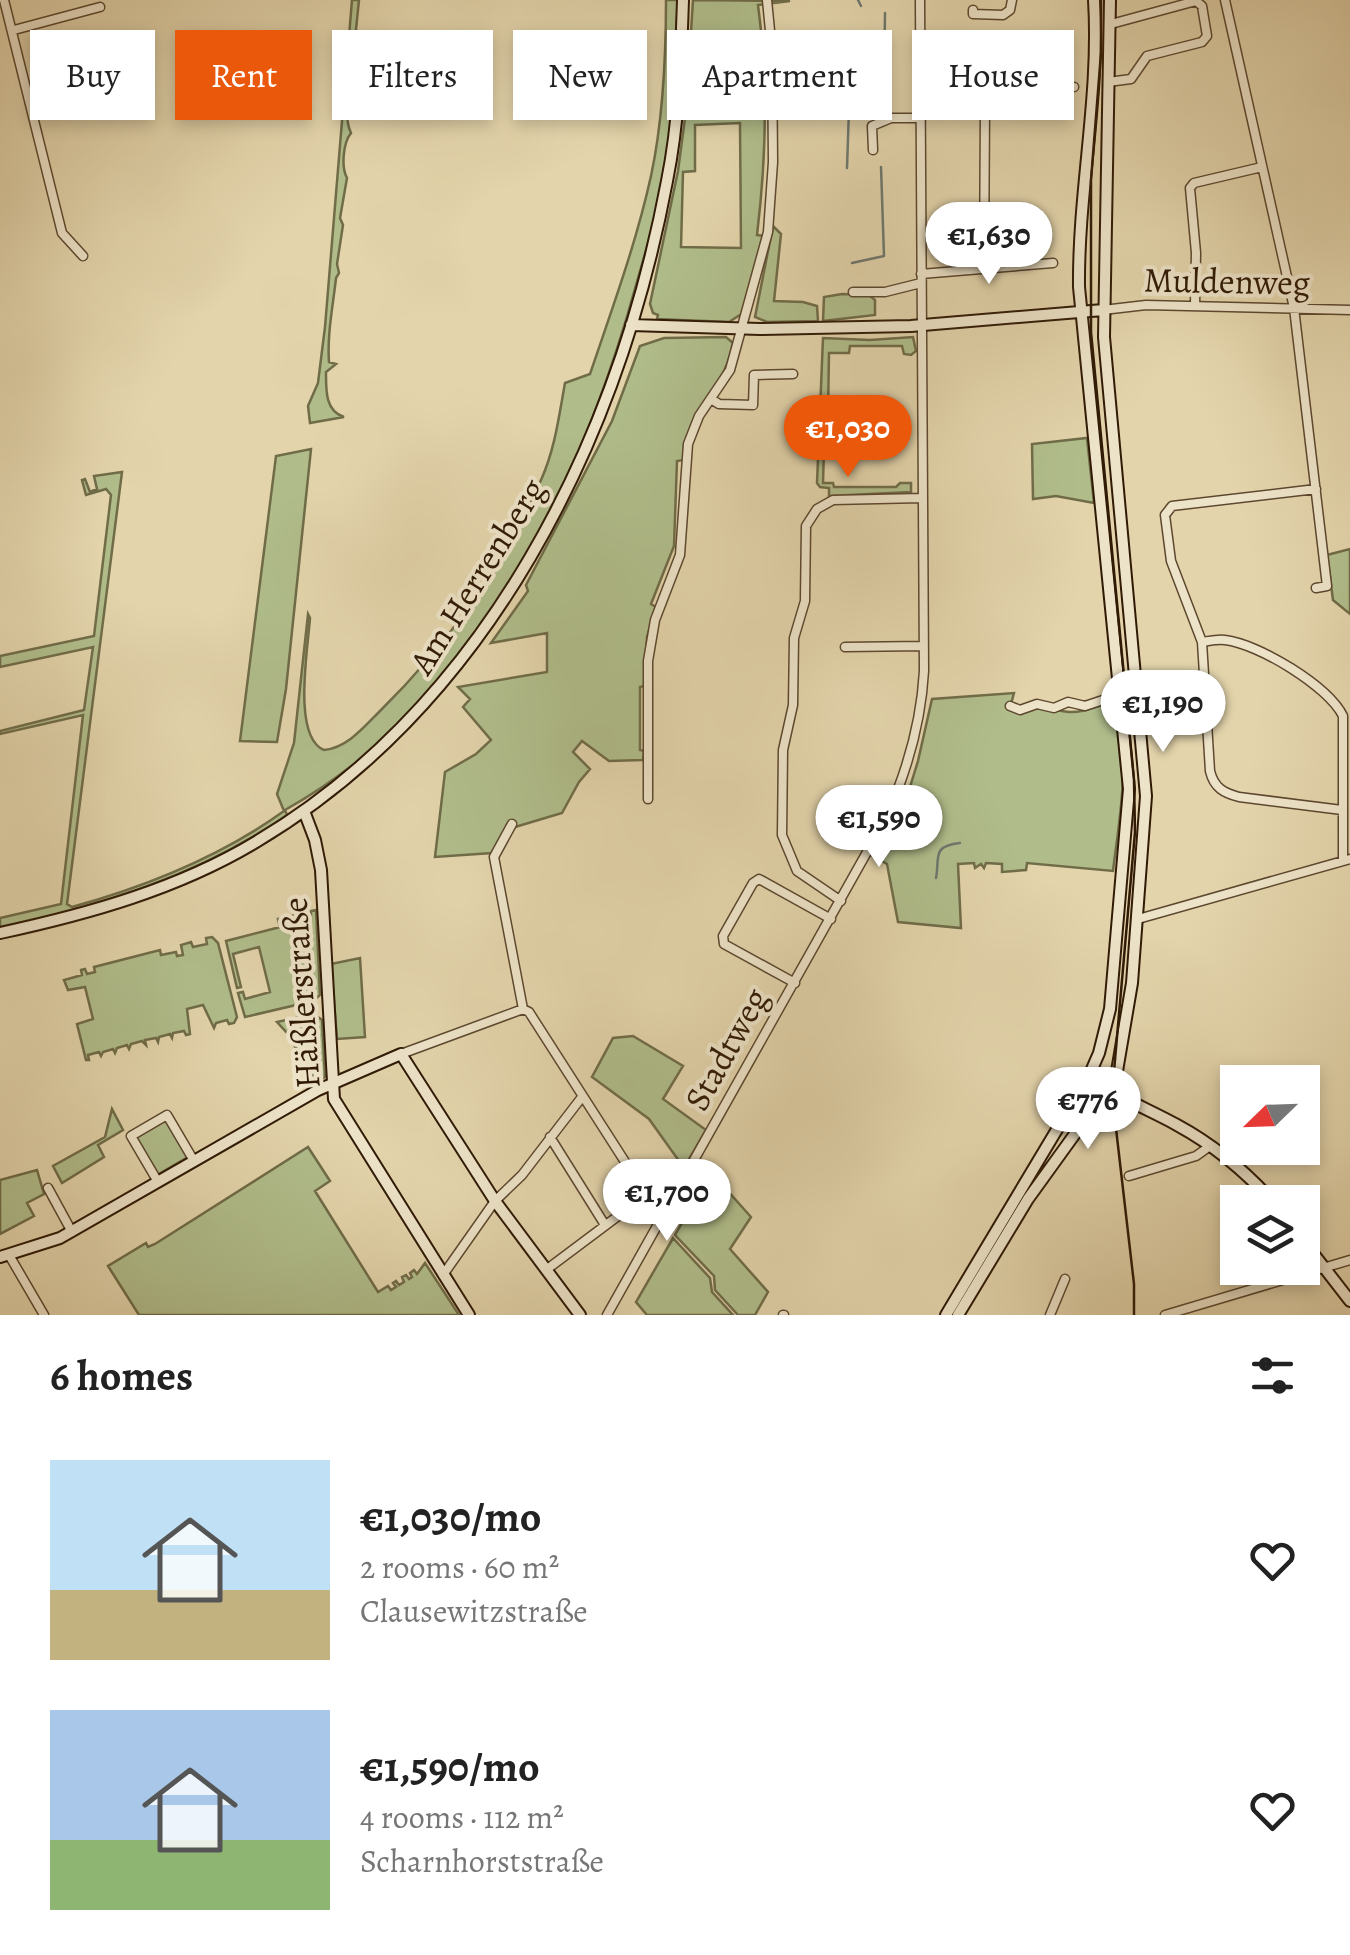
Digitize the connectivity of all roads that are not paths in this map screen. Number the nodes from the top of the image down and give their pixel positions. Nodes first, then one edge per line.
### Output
1 (4, 0) edge
2 (683, 0) edge
3 (767, 0) edge
4 (920, 0) edge
5 (1012, 0) edge
6 (1094, 0) edge
7 (1110, 0) edge
8 (1225, 0) edge
9 (100, 6) dead end
10 (973, 10) dead end
11 (1116, 24) junction
12 (14, 30) junction
13 (920, 30) edge
14 (1108, 82) junction
15 (912, 118) edge
16 (921, 120) edge
17 (985, 120) edge
18 (873, 150) dead end
19 (1262, 168) junction
20 (83, 256) dead end
21 (1052, 263) dead end
22 (984, 268) junction
23 (922, 279) junction
24 (852, 292) dead end
25 (1195, 305) junction
26 (1294, 308) junction
27 (1103, 310) junction
28 (1350, 310) edge
29 (1080, 312) junction
30 (631, 325) junction
31 (922, 325) junction
32 (744, 328) junction
33 (793, 374) dead end
34 (711, 399) junction
35 (1316, 489) junction
36 (922, 498) junction
37 (1316, 588) dead end
38 (1202, 642) junction
39 (845, 646) dead end
40 (924, 646) junction
41 (1115, 694) dead end
42 (1103, 700) junction
43 (1010, 706) dead end
44 (1118, 721) dead end
45 (648, 799) dead end
46 (1342, 810) junction
47 (304, 811) junction
48 (512, 824) dead end
49 (1346, 860) edge
50 (841, 901) junction
51 (832, 917) junction
52 (1120, 918) junction
53 (1138, 920) junction
54 (0, 933) edge
55 (794, 983) junction
56 (524, 1008) junction
57 (402, 1054) junction
58 (1089, 1076) junction
59 (331, 1084) junction
60 (1108, 1090) junction
61 (582, 1097) junction
62 (550, 1137) junction
63 (1210, 1146) junction
64 (194, 1162) junction
65 (1128, 1176) dead end
66 (158, 1182) junction
67 (1256, 1185) edge
68 (48, 1188) dead end
69 (646, 1195) junction
70 (495, 1201) junction
71 (660, 1218) junction
72 (605, 1226) junction
73 (72, 1232) junction
74 (991, 1252) junction
75 (5, 1256) edge
76 (1350, 1260) edge
77 (1320, 1263) edge
78 (1324, 1268) junction
79 (546, 1270) junction
80 (443, 1275) junction
81 (1066, 1279) dead end
82 (1350, 1300) edge
83 (44, 1315) edge
84 (469, 1315) edge
85 (580, 1315) edge
86 (607, 1315) edge
87 (946, 1315) edge
88 (958, 1315) edge
89 (1050, 1315) edge
90 (1165, 1315) edge

1 - 12 street
2 - 30 main road, Am Herrenberg
3 - 32 street
4 - 13 street, Stadtweg
5 - 10 street
6 - 29 main road
7 - 11 main road
8 - 19 street
9 - 12 street
11 - 14 main road
11 - 14 street
12 - 20 street
14 - 27 main road
15 - 18 street
16 - 23 street, Stadtweg
17 - 22 street
19 - 25 street
19 - 26 street
21 - 22 street
22 - 23 street
23 - 24 street
23 - 31 street, Stadtweg
25 - 26 street, Muldenweg
25 - 27 street, Muldenweg
26 - 28 street, Muldenweg
26 - 35 street
27 - 29 main road
27 - 53 main road
29 - 31 main road
29 - 52 main road
30 - 32 main road
30 - 47 main road, Am Herrenberg
31 - 32 main road
31 - 36 street, Stadtweg
32 - 34 street
33 - 34 street
34 - 45 street
35 - 37 street
35 - 38 street
36 - 40 street, Stadtweg
36 - 50 street
38 - 46 street
38 - 46 street
39 - 40 street
40 - 50 street, Stadtweg
41 - 42 street
42 - 43 street
42 - 44 street
46 - 49 street
47 - 54 main road, Am Herrenberg
47 - 59 main road, Häßlerstraße
48 - 56 street
49 - 53 street
50 - 51 street, Stadtweg
51 - 55 street, Stadtweg
51 - 55 street
52 - 53 main road
52 - 58 main road
53 - 60 main road
55 - 71 street, Stadtweg
56 - 57 street
56 - 61 street
57 - 59 main road
57 - 70 main road
58 - 60 main road
58 - 74 main road
59 - 64 main road
59 - 80 main road, Häßlerstraße
60 - 63 main road
60 - 74 main road
61 - 62 street
61 - 69 street
62 - 70 street
62 - 72 street
63 - 65 street
63 - 67 main road
64 - 66 main road
64 - 66 street
66 - 73 main road
68 - 73 street
69 - 71 street
69 - 72 street
70 - 79 main road
70 - 80 street
71 - 86 street, Stadtweg
72 - 79 street
73 - 75 main road
74 - 87 main road
74 - 88 main road
75 - 83 street
76 - 78 street
77 - 78 main road
78 - 82 main road
78 - 90 street
79 - 85 main road
80 - 84 main road, Häßlerstraße
81 - 89 street

